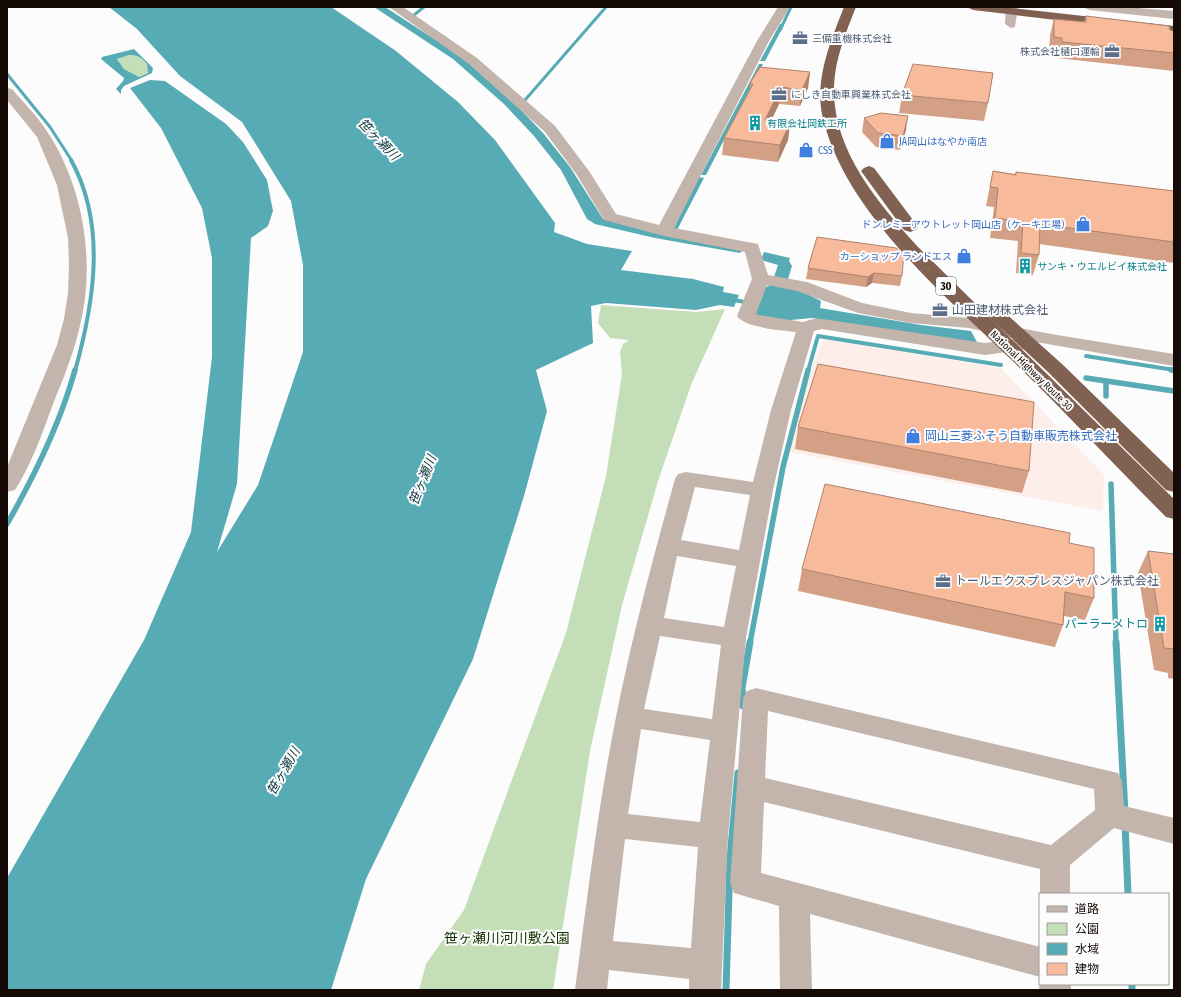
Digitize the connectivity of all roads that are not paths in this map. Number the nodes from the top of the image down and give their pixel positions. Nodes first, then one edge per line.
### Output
1 (395, 7) edge
2 (784, 7) edge
3 (850, 7) edge
4 (866, 7) edge
5 (973, 7) edge
6 (1029, 7) edge
7 (1089, 7) edge
8 (1012, 9) edge
9 (1155, 10) edge
10 (415, 13) edge
11 (1174, 15) edge
12 (1011, 24) dead end
13 (1116, 24) junction
14 (1174, 30) edge
15 (7, 92) edge
16 (670, 232) junction
17 (762, 285) junction
18 (988, 327) junction
19 (806, 328) junction
20 (1018, 341) junction
21 (1174, 360) edge
22 (7, 485) edge
23 (1174, 485) edge
24 (762, 490) junction
25 (1174, 512) edge
26 (668, 546) junction
27 (748, 560) junction
28 (650, 625) junction
29 (734, 638) junction
30 (629, 717) junction
31 (723, 730) junction
32 (751, 787) junction
33 (1121, 818) junction
34 (612, 825) junction
35 (1174, 830) edge
36 (713, 836) junction
37 (1055, 859) junction
38 (1055, 893) edge
39 (794, 896) junction
40 (595, 954) junction
41 (1039, 962) edge
42 (705, 978) edge
43 (591, 990) edge
44 (796, 990) edge

1 - 10 street
2 - 16 street
3 - 18 highway, National Highway Route 30 / 30
4 - 20 highway, National Highway Route 30 / 30
5 - 8 highway
6 - 13 highway
7 - 9 street
8 - 12 street
8 - 13 highway
9 - 11 street
10 - 16 street
13 - 14 highway
15 - 22 street
16 - 17 street
17 - 18 street
17 - 19 street
18 - 20 street
19 - 20 street
19 - 24 street
20 - 21 street
20 - 23 highway, National Highway Route 30 / 30
20 - 25 highway, National Highway Route 30 / 30
24 - 26 street
24 - 27 street
26 - 27 street
26 - 28 street
27 - 29 street
28 - 29 street
28 - 30 street
29 - 31 street
30 - 31 street
30 - 34 street
31 - 36 street
32 - 33 street
32 - 37 street
32 - 39 street
33 - 35 street
33 - 37 street
34 - 36 street
34 - 40 street
36 - 42 street
37 - 38 street
39 - 41 street
39 - 44 street
40 - 42 street
40 - 43 street

